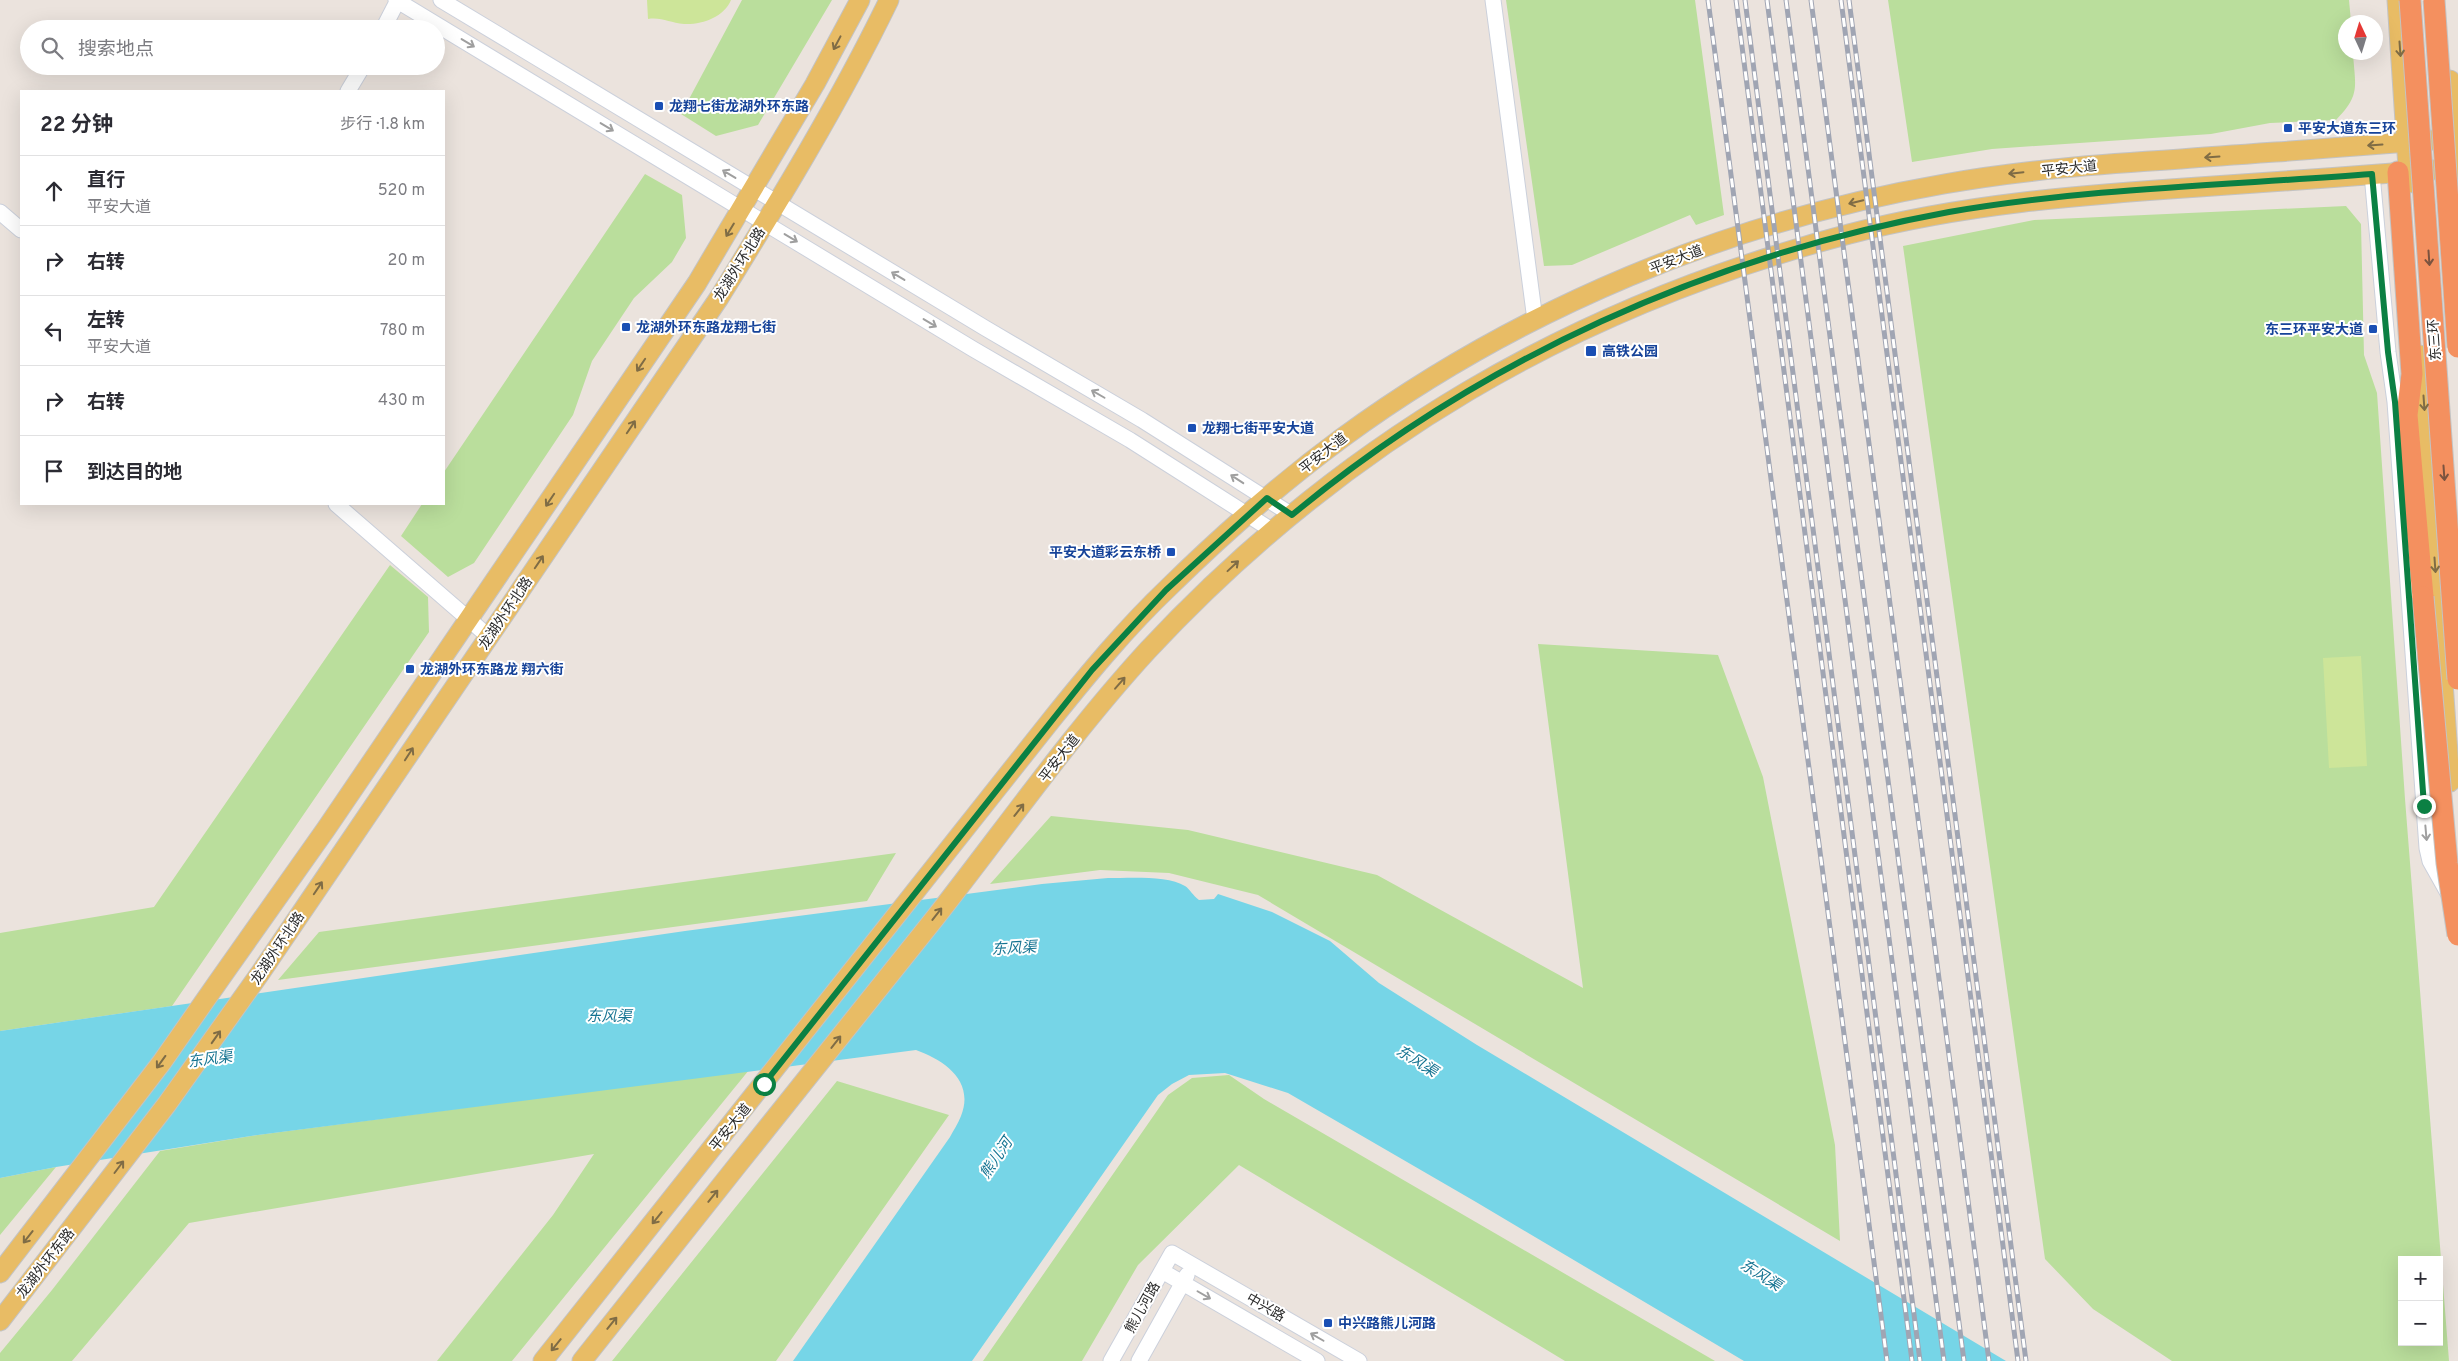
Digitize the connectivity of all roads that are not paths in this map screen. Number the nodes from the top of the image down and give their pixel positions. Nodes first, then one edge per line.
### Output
1 (397, 0) edge
2 (441, 0) edge
3 (860, 0) edge
4 (889, 0) edge
5 (1493, 0) edge
6 (2397, 0) edge
7 (2410, 0) edge
8 (2434, 0) edge
9 (2444, 0) edge
10 (387, 20) edge
11 (430, 20) edge
12 (445, 29) edge
13 (358, 75) edge
14 (349, 90) edge
15 (2456, 139) edge
16 (2406, 142) junction
17 (2403, 172) junction
18 (2372, 174) junction
19 (2458, 174) edge
20 (755, 189) junction
21 (777, 203) junction
22 (742, 209) junction
23 (0, 212) edge
24 (765, 223) junction
25 (20, 229) edge
26 (1535, 320) junction
27 (2458, 347) edge
28 (1267, 498) junction
29 (337, 505) edge
30 (1248, 514) junction
31 (1292, 515) junction
32 (1274, 531) junction
33 (468, 619) junction
34 (488, 636) junction
35 (2458, 679) edge
36 (2458, 899) edge
37 (2458, 911) edge
38 (2458, 934) edge
39 (90, 1206) joint
40 (1172, 1253) joint
41 (1193, 1265) junction
42 (1162, 1271) junction
43 (0, 1273) edge
44 (1183, 1283) junction
45 (0, 1321) edge
46 (544, 1361) edge
47 (582, 1361) edge
48 (1111, 1361) edge
49 (1139, 1361) edge
50 (1317, 1361) edge
51 (1359, 1361) edge

1 - 10 street
1 -> 11 street
20 -> 2 street
3 -> 20 main road, 龙湖外环北路
4 - 21 main road, 龙湖外环北路
5 - 26 street
6 -> 16 main road
7 -> 35 highway, 东三环, bridge
8 - 27 highway, 东三环, bridge
9 - 15 main road
12 -> 22 street
13 - 14 street
15 - 16 main road, 平安大道
15 - 19 main road
16 - 17 main road
16 -> 26 main road, 平安大道
17 - 18 main road, 平安大道
17 - 19 main road, 平安大道
17 -> 36 main road
17 - 38 highway, bridge
18 - 31 main road, 平安大道
18 -> 37 street
20 - 21 street
20 - 22 main road, 龙湖外环北路
21 - 24 main road, 龙湖外环北路
28 -> 21 street
22 - 24 street
22 -> 33 main road, 龙湖外环北路
23 - 25 street
24 -> 30 street
34 -> 24 main road, 龙湖外环北路
26 - 28 main road, 平安大道
28 - 30 main road, 平安大道
28 - 31 street
29 - 33 street
30 - 32 street
30 -> 46 main road, 平安大道
31 - 32 main road, 平安大道
47 -> 32 main road, 平安大道
33 - 34 street
33 -> 43 main road, 龙湖外环北路
39 -> 34 main road, 龙湖外环北路
39 - 45 main road, 龙湖外环东路
40 - 41 street, 中兴路
40 - 42 street, 熊儿河路
41 - 44 street, 熊儿河路
51 -> 41 street, 中兴路
42 - 44 street, 中兴路
42 - 48 street, 熊儿河路
44 - 49 street, 熊儿河路
44 -> 50 street, 中兴路

